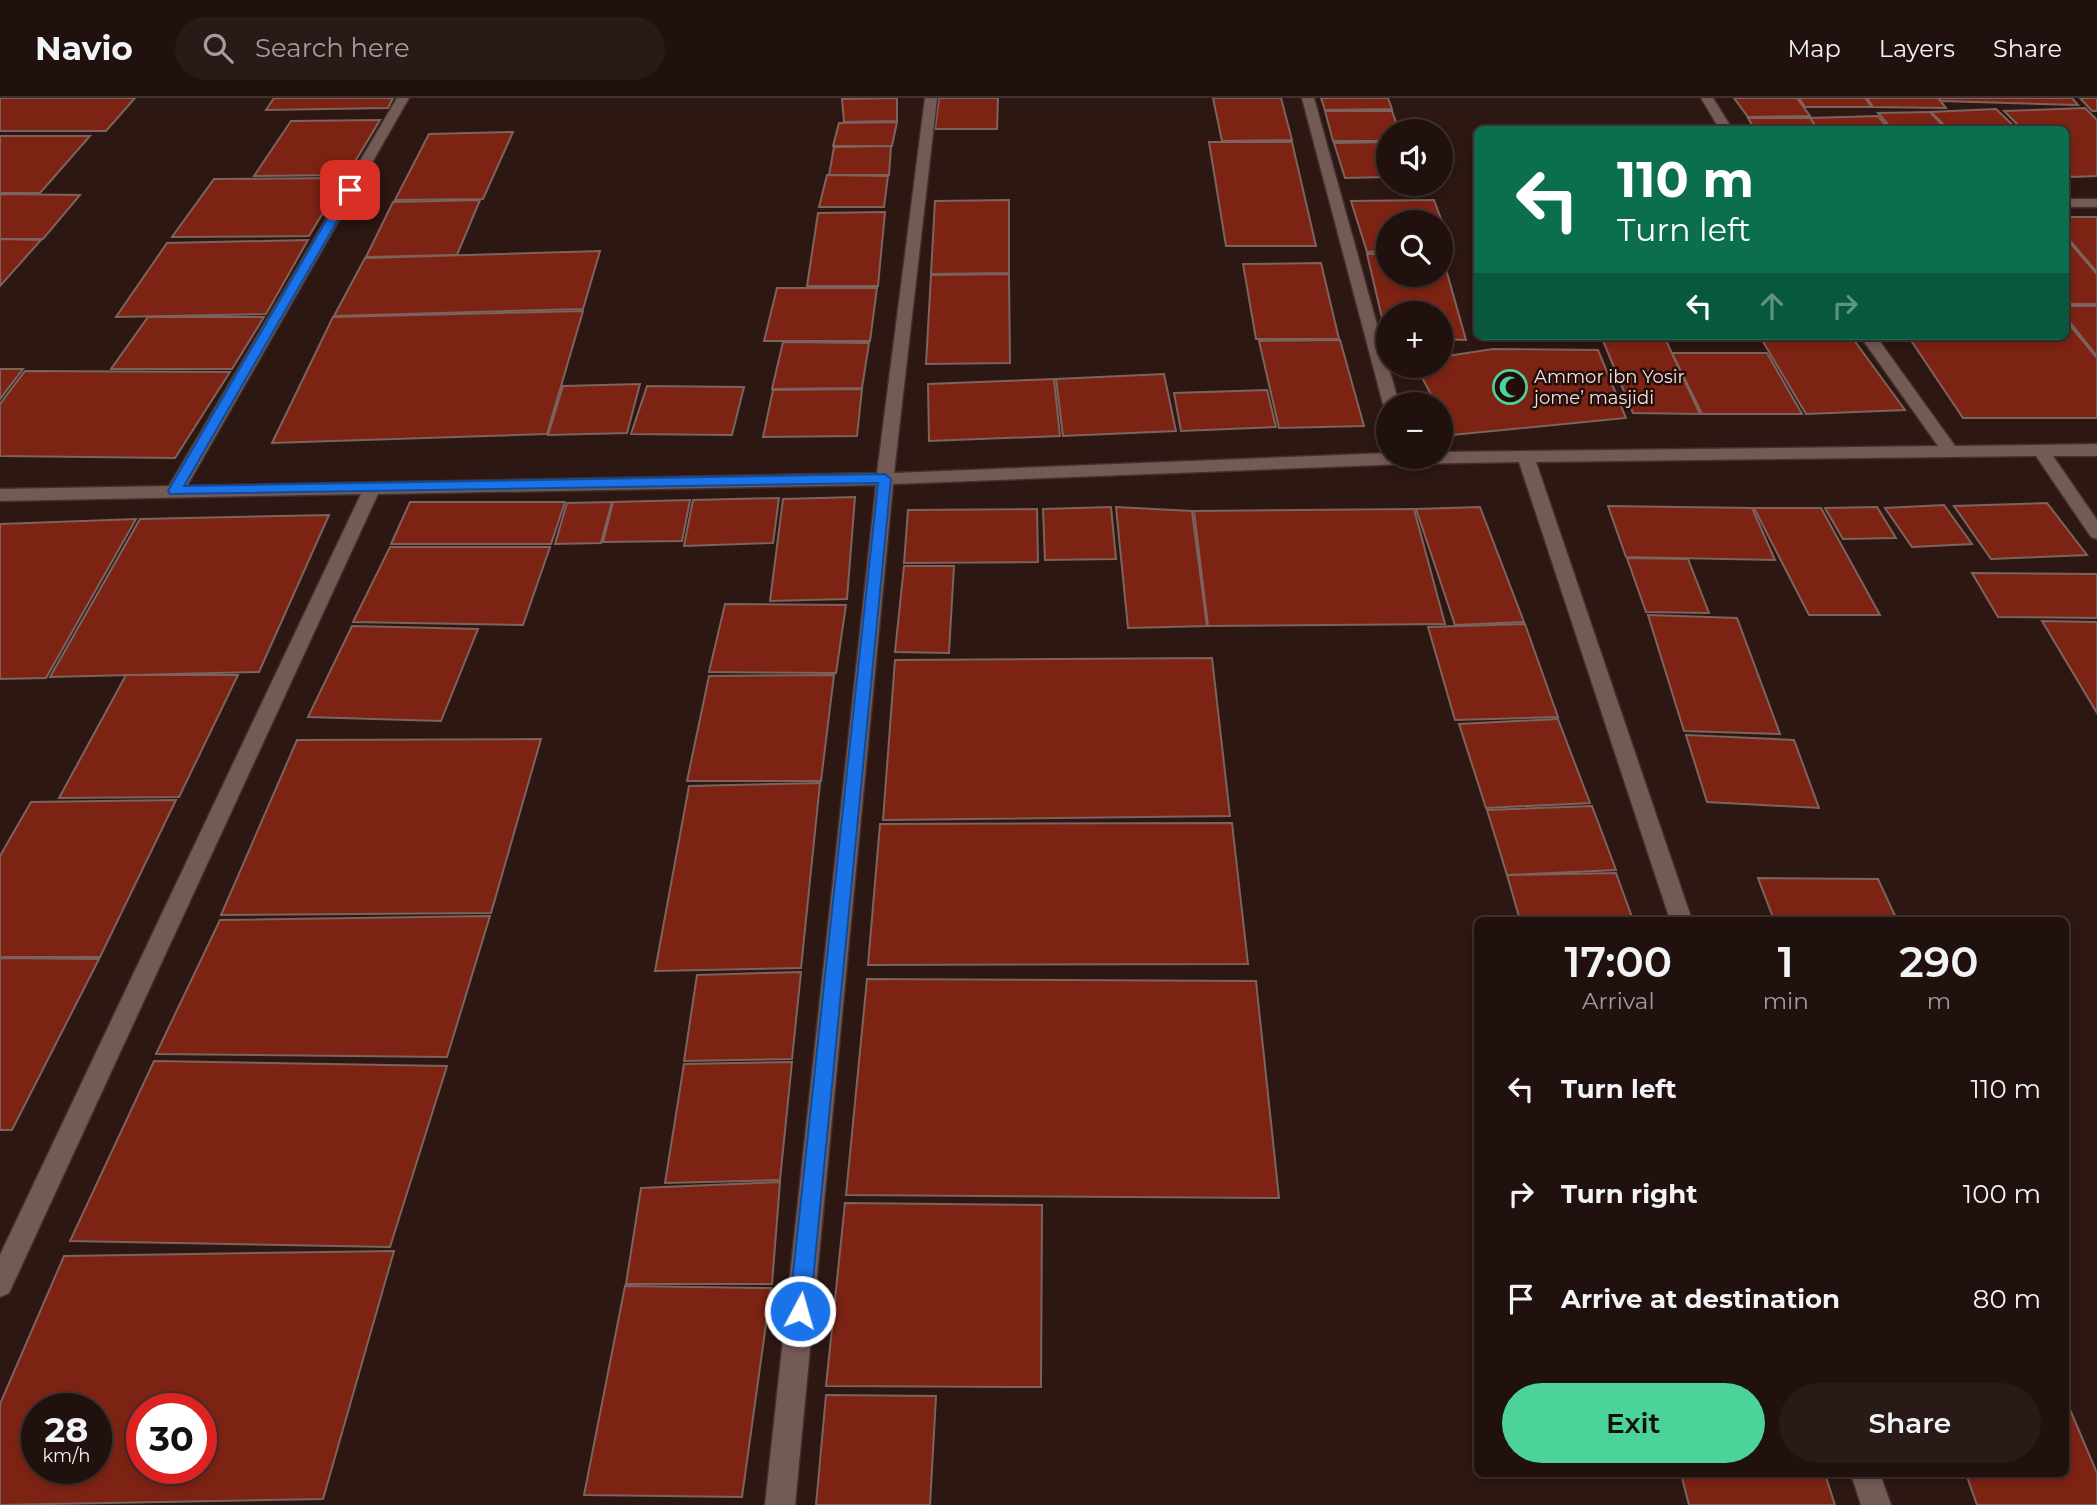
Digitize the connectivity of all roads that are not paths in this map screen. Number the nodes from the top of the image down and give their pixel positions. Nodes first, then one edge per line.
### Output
1 (403, 98) edge
2 (931, 98) edge
3 (1308, 98) edge
4 (1707, 98) edge
5 (1724, 126) edge
6 (2069, 203) edge
7 (2097, 203) edge
8 (1871, 340) edge
9 (1388, 392) edge
10 (1949, 450) junction
11 (2040, 450) junction
12 (2097, 450) edge
13 (1453, 457) edge
14 (1526, 457) junction
15 (1376, 458) edge
16 (885, 479) junction
17 (372, 489) junction
18 (175, 491) junction
19 (0, 495) edge
20 (2097, 533) edge
21 (1680, 917) edge
22 (0, 1284) edge
23 (1867, 1477) edge
24 (780, 1505) edge
25 (1877, 1505) edge

1 - 18 street
2 - 16 street
3 - 9 street
4 - 5 street
6 - 7 street
8 - 10 street
10 - 11 street
10 - 14 street
11 - 12 street
11 - 20 street
13 - 14 street
14 - 21 street
15 - 16 street
16 - 17 street
16 - 24 street
17 - 18 street
17 - 22 street
18 - 19 street
23 - 25 street

